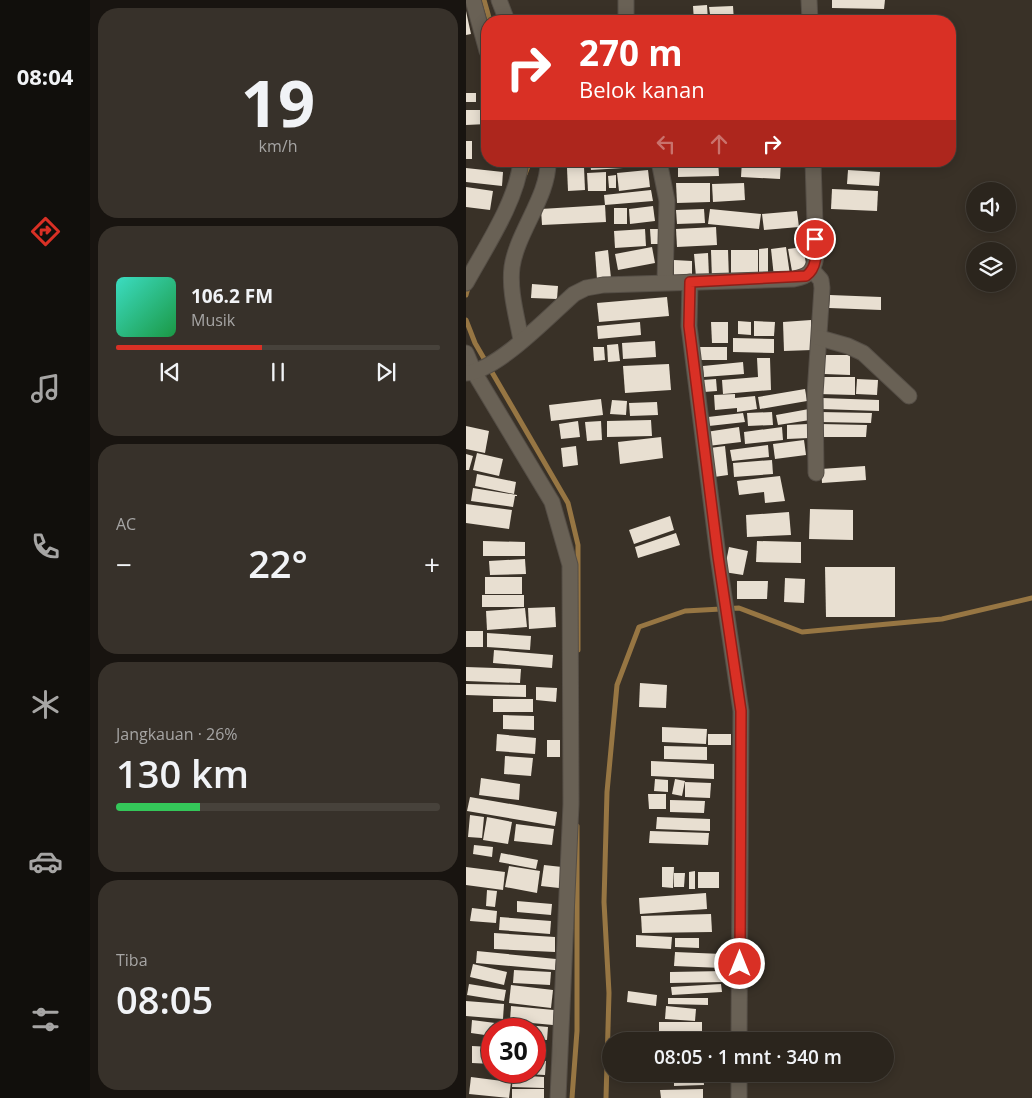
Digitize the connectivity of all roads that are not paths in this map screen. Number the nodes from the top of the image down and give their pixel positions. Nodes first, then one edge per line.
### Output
1 (473, 0) edge
2 (499, 0) edge
3 (626, 0) edge
4 (809, 0) edge
5 (504, 15) edge
6 (626, 15) edge
7 (810, 15) edge
8 (481, 29) edge
9 (521, 167) edge
10 (547, 167) edge
11 (660, 167) edge
12 (813, 167) edge
13 (813, 271) junction
14 (666, 282) junction
15 (690, 282) junction
16 (466, 283) edge
17 (820, 338) junction
18 (521, 340) junction
19 (466, 353) edge
20 (473, 372) edge
21 (909, 396) dead end
22 (816, 473) dead end
23 (739, 1032) edge
24 (739, 1082) edge
25 (558, 1098) edge
26 (738, 1098) edge

1 - 8 street
2 - 5 street
3 - 6 street
4 - 7 street
9 - 16 street
10 - 18 street
11 - 14 street
12 - 13 street
13 - 15 street
13 - 17 street
14 - 15 street
14 - 18 street
15 - 23 street
17 - 21 street
17 - 22 street
18 - 20 street
19 - 20 street
20 - 25 street
24 - 26 street

